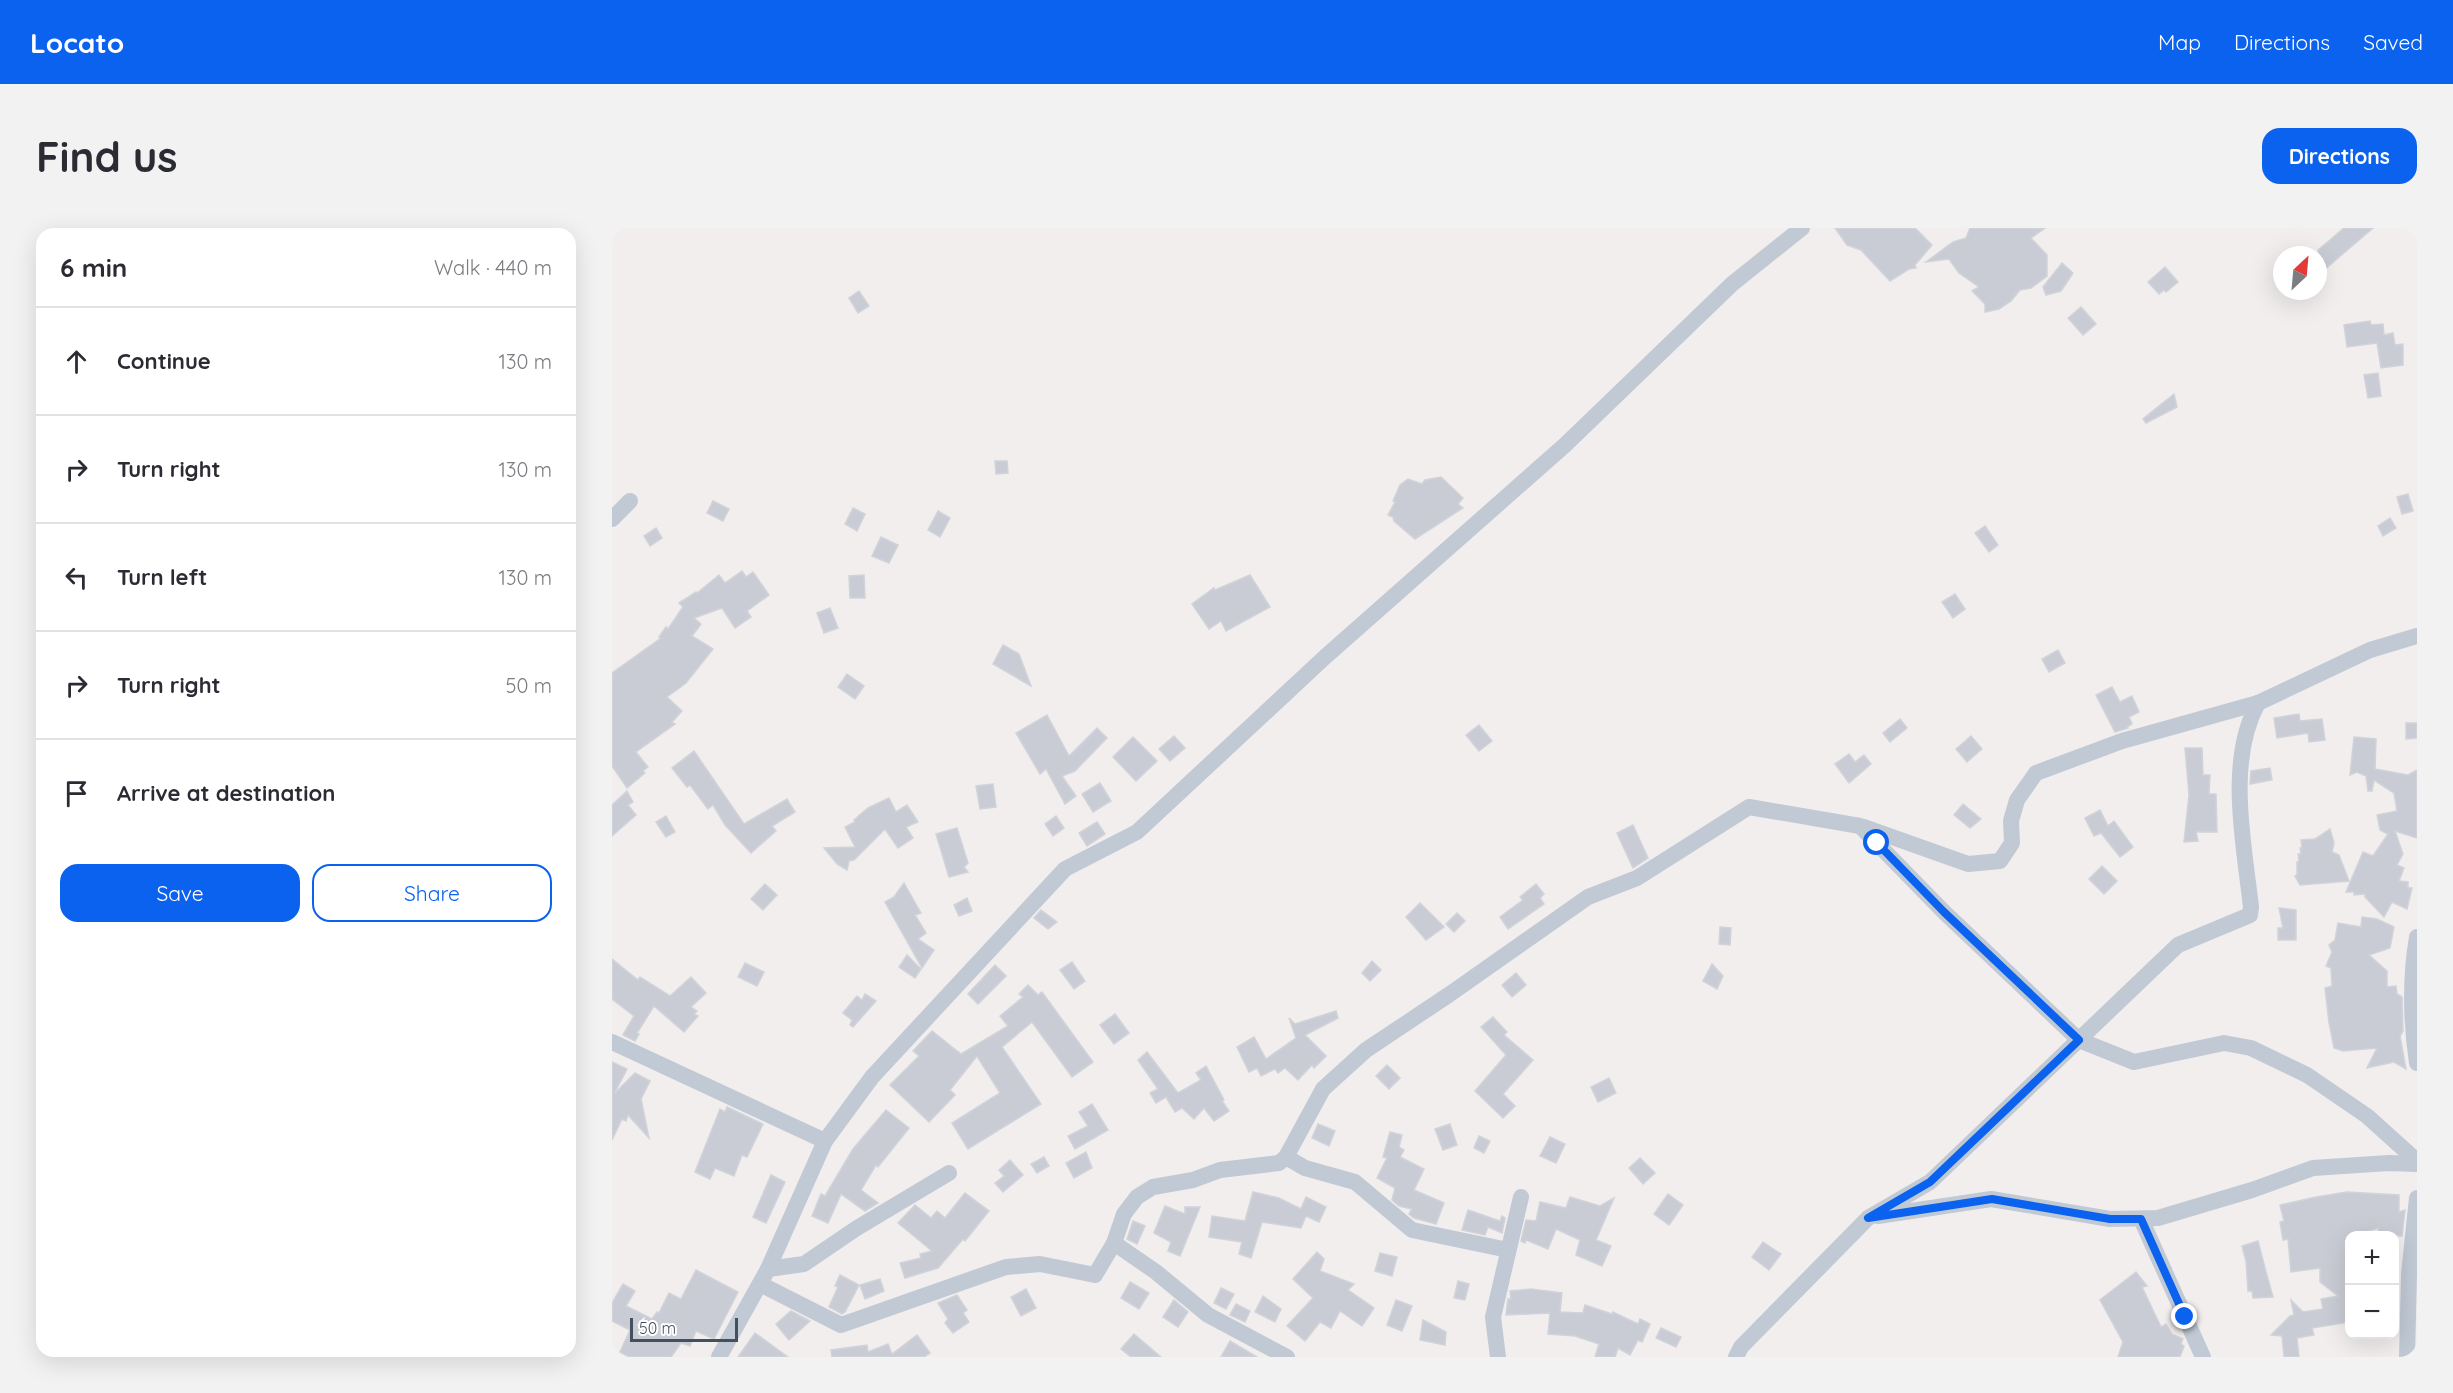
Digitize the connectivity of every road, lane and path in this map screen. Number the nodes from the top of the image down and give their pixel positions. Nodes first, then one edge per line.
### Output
1 (1802, 228) edge
2 (630, 501) dead end
3 (612, 519) edge
4 (2417, 636) edge
5 (2258, 703) junction
6 (1860, 826) junction
7 (2417, 937) edge
8 (2079, 1040) junction
9 (612, 1042) edge
10 (2417, 1063) edge
11 (825, 1141) junction
12 (1286, 1156) junction
13 (2417, 1162) edge
14 (949, 1173) dead end
15 (1521, 1197) dead end
16 (2417, 1198) edge
17 (1868, 1218) junction
18 (2141, 1219) junction
19 (1114, 1243) junction
20 (1508, 1250) junction
21 (764, 1277) junction
22 (719, 1357) edge
23 (1287, 1357) edge
24 (1498, 1357) edge
25 (1736, 1357) edge
26 (2203, 1357) edge
27 (2406, 1357) edge

1 - 11 street
2 - 3 street
4 - 5 street
5 - 6 street
5 - 8 street
6 - 8 street
6 - 12 street
7 - 10 street
8 - 13 street
8 - 17 street
9 - 11 street
11 - 21 street
12 - 19 street
12 - 20 street
13 - 18 street
14 - 21 street
15 - 20 street
16 - 27 street
17 - 18 street
17 - 25 street
18 - 26 street
19 - 21 street
19 - 23 street
20 - 24 street
21 - 22 street

